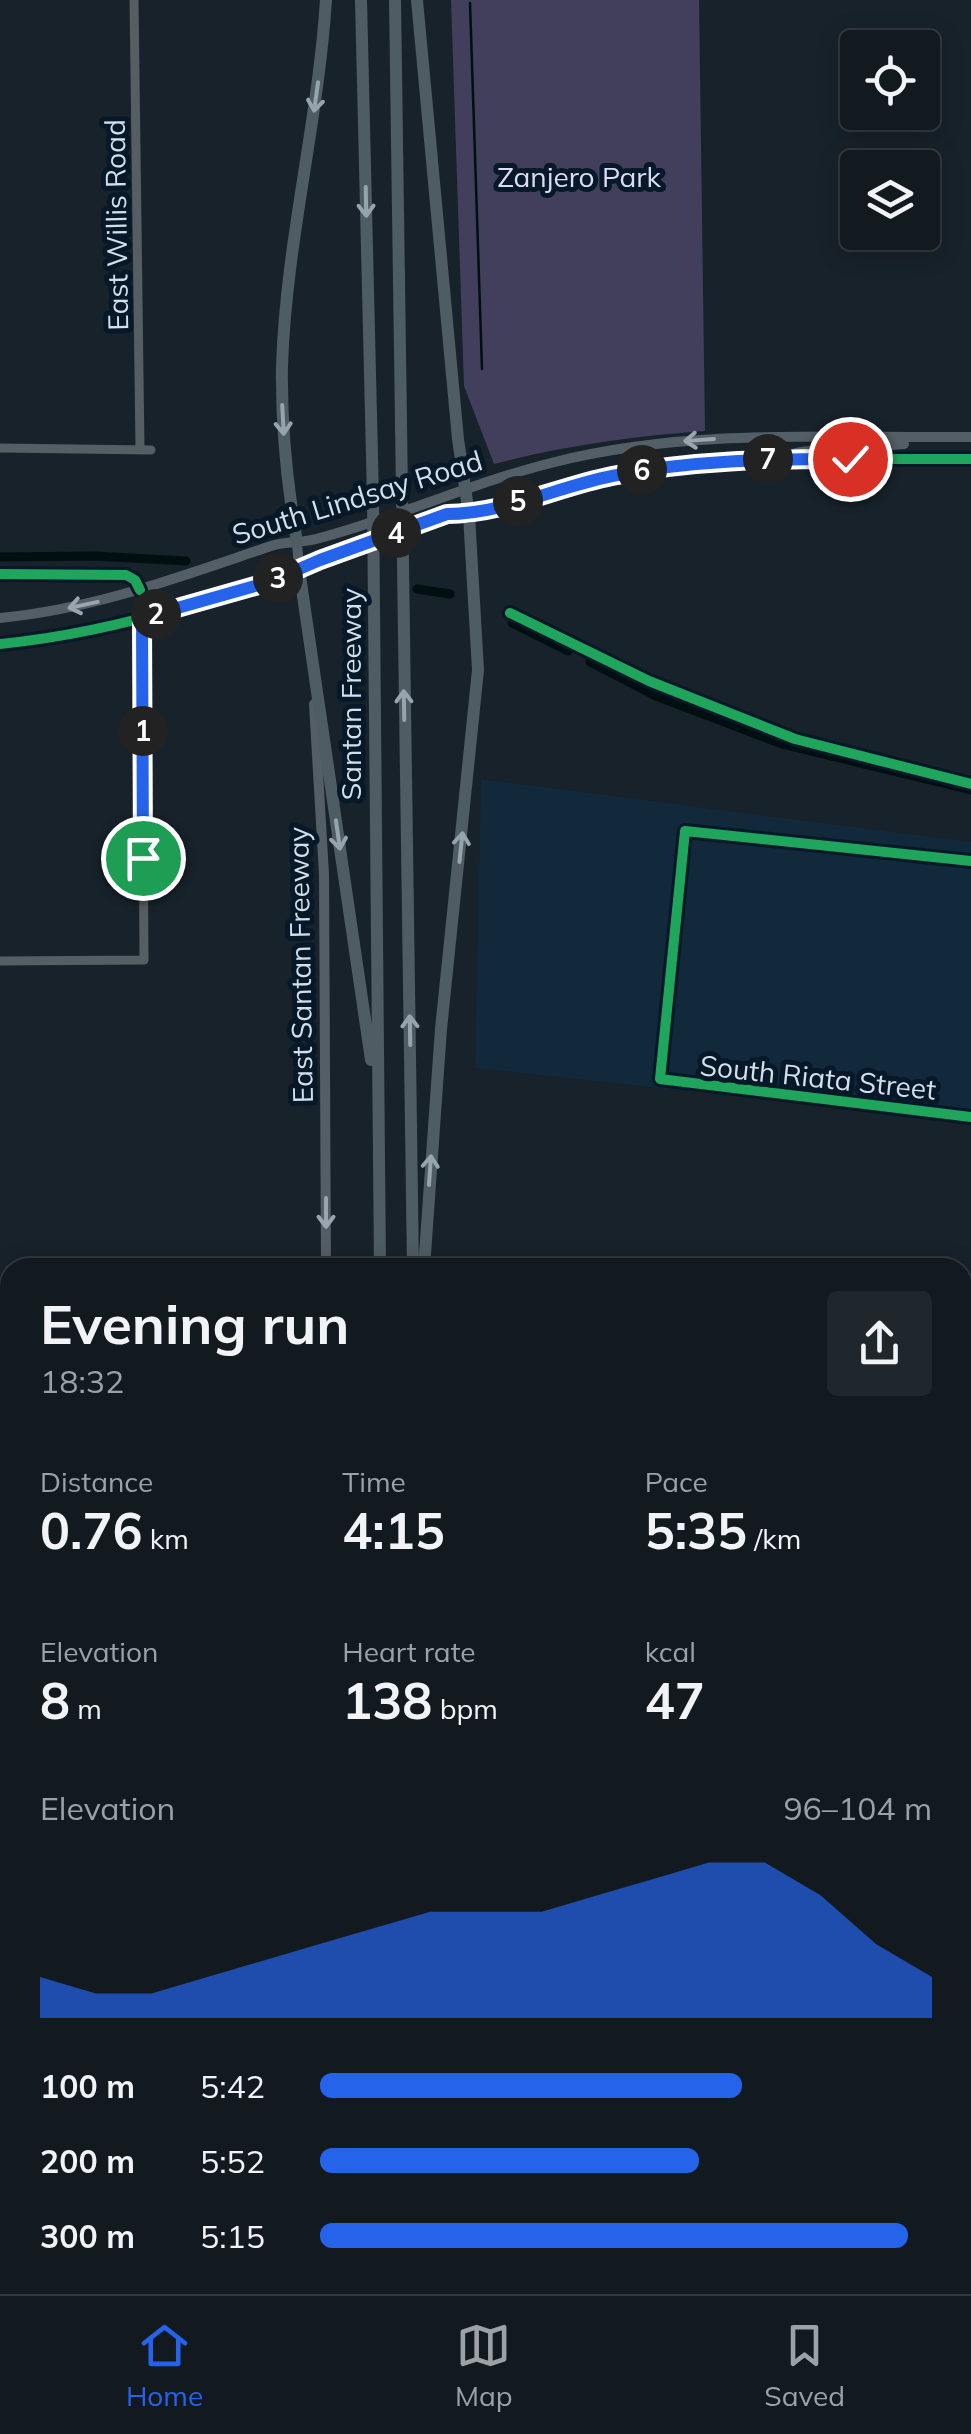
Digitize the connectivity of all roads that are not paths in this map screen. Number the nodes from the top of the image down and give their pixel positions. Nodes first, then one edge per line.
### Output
1 (134, 0) edge
2 (326, 0) edge
3 (361, 0) edge
4 (396, 0) edge
5 (416, 0) edge
6 (850, 438) junction
7 (929, 438) junction
8 (971, 438) edge
9 (0, 448) edge
10 (782, 459) junction
11 (850, 459) junction
12 (971, 459) edge
13 (466, 488) junction
14 (469, 514) junction
15 (297, 542) junction
16 (299, 570) junction
17 (0, 618) edge
18 (142, 618) junction
19 (0, 644) edge
20 (312, 663) junction
21 (971, 861) edge
22 (0, 961) edge
23 (378, 1107) junction
24 (971, 1116) edge
25 (326, 1258) edge
26 (380, 1258) edge
27 (414, 1258) edge
28 (425, 1258) edge

1 - 9 street, East Willis Road
2 -> 15 highway
3 -> 23 highway, Santan Freeway
27 -> 4 highway, Santan Freeway
5 - 13 highway
6 - 7 main road, South Lindsay Road
6 - 10 main road
6 -> 13 main road, South Lindsay Road
7 - 8 main road, South Lindsay Road
7 - 11 main road
10 - 11 main road, South Lindsay Road
10 - 14 main road, South Lindsay Road
11 - 12 main road, South Lindsay Road
13 - 14 highway
13 - 15 main road, South Lindsay Road
14 - 16 main road, South Lindsay Road
28 -> 14 highway
15 - 16 main road
15 -> 17 main road, South Lindsay Road
16 - 18 main road, South Lindsay Road
16 - 20 highway
18 - 19 main road, South Lindsay Road
18 - 22 street
20 -> 23 highway
20 -> 25 main road, East Santan Freeway
21 - 24 street, South Riata Street
23 - 26 highway, Santan Freeway

